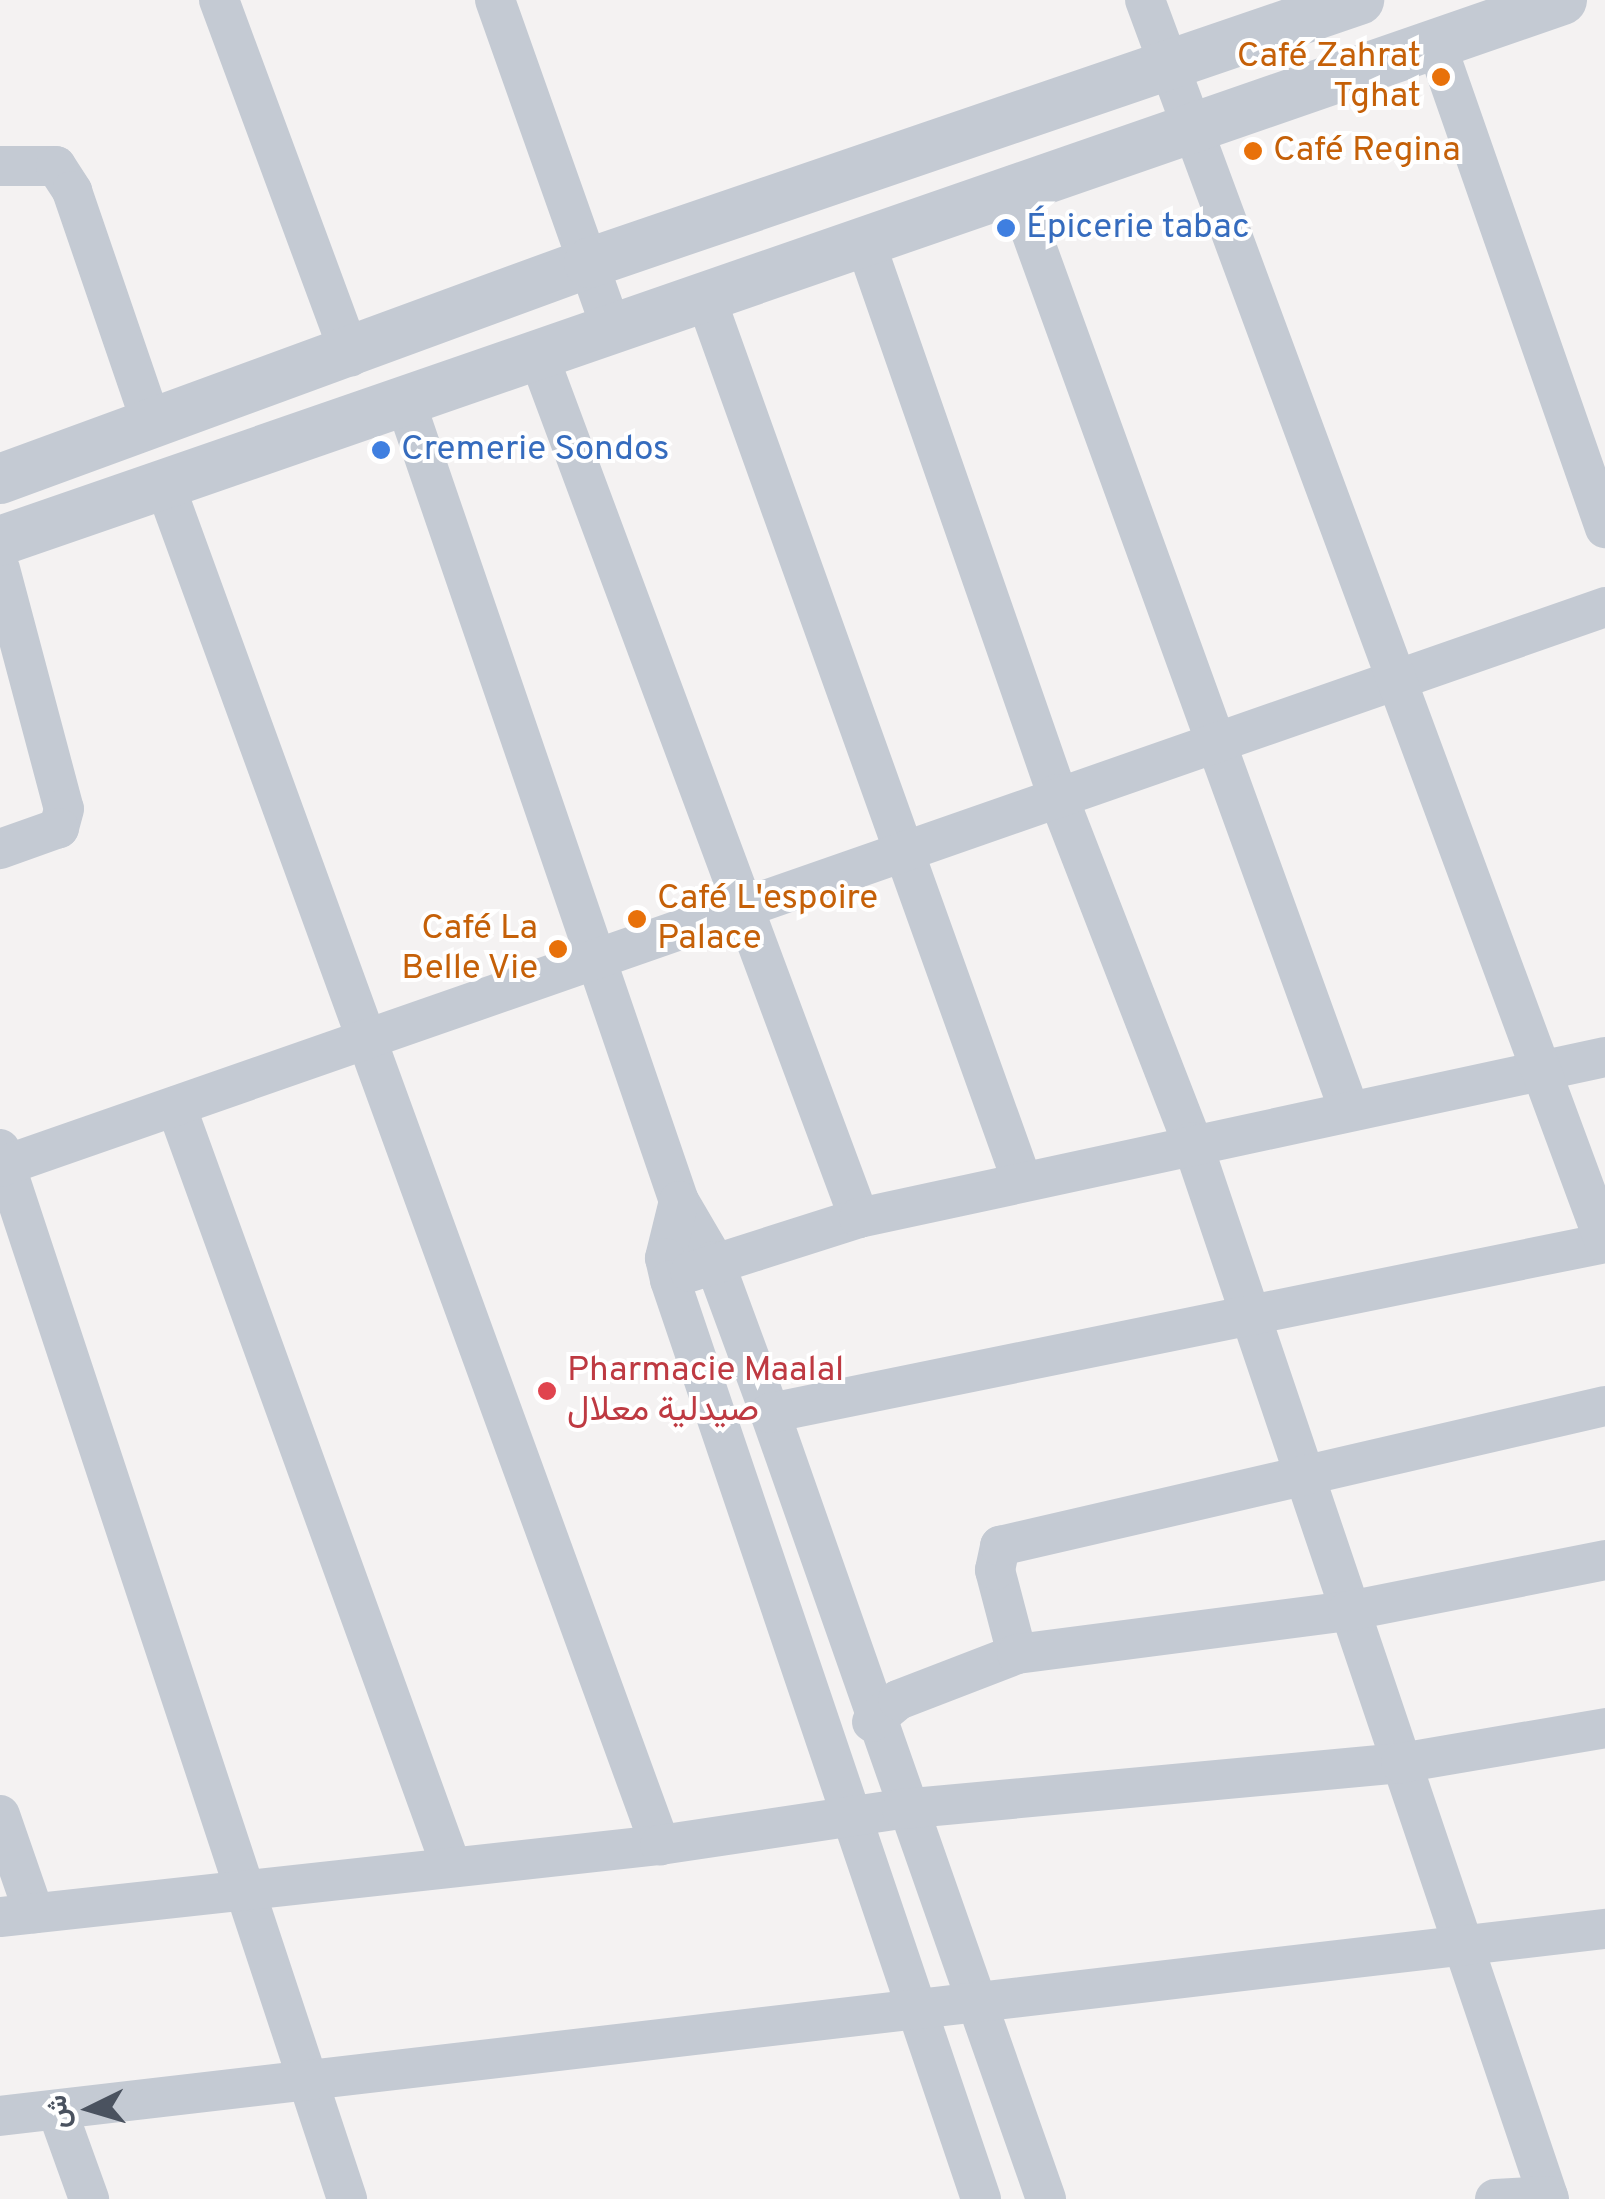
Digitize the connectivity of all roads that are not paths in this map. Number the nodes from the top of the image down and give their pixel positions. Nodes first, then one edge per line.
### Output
1 (219, 0) edge
2 (496, 0) edge
3 (1145, 0) edge
4 (1358, 0) edge
5 (1562, 0) edge
6 (1435, 41) junction
7 (1168, 68) junction
8 (1190, 126) junction
9 (0, 166) edge
10 (1014, 185) junction
11 (864, 238) junction
12 (589, 263) junction
13 (704, 293) junction
14 (610, 324) junction
15 (537, 352) junction
16 (351, 356) junction
17 (387, 403) junction
18 (154, 428) junction
19 (105, 443) junction
20 (0, 479) edge
21 (145, 490) junction
22 (1605, 528) edge
23 (0, 541) edge
24 (0, 569) edge
25 (1605, 608) edge
26 (1395, 680) junction
27 (1216, 740) junction
28 (1057, 794) junction
29 (0, 849) edge
30 (900, 853) junction
31 (741, 910) junction
32 (598, 960) junction
33 (368, 1041) junction
34 (1605, 1057) edge
35 (1538, 1072) junction
36 (176, 1106) junction
37 (1349, 1110) junction
38 (1192, 1142) junction
39 (2, 1161) edge
40 (1022, 1181) junction
41 (679, 1201) junction
42 (859, 1218) junction
43 (714, 1262) junction
44 (670, 1280) junction
45 (1245, 1312) junction
46 (1605, 1406) edge
47 (770, 1413) junction
48 (1299, 1481) junction
49 (1605, 1560) edge
50 (1348, 1611) junction
51 (1017, 1654) junction
52 (872, 1722) junction
53 (1605, 1728) edge
54 (1401, 1763) junction
55 (902, 1809) junction
56 (0, 1814) edge
57 (856, 1816) junction
58 (660, 1845) junction
59 (451, 1866) junction
60 (243, 1888) junction
61 (17, 1915) edge
62 (1605, 1929) edge
63 (1468, 1948) junction
64 (977, 2004) junction
65 (922, 2010) junction
66 (306, 2080) junction
67 (57, 2110) junction
68 (0, 2116) edge
69 (1549, 2197) edge
70 (89, 2199) edge
71 (347, 2199) edge
72 (981, 2199) edge
73 (1046, 2199) edge
74 (1496, 2199) edge

1 - 16 street
2 - 12 street
3 - 7 street
4 - 7 street
5 - 6 street
6 - 8 street
6 - 22 street
7 - 8 street
7 - 12 street
8 - 10 street
8 - 26 street
9 - 18 street
10 - 11 street
10 - 27 street
11 - 13 street
11 - 28 street
12 - 14 street
12 - 16 street
13 - 14 street
13 - 30 street
14 - 15 street
15 - 17 street
15 - 31 street
16 - 17 street
16 - 18 street
17 - 21 street
17 - 32 street
18 - 19 street
19 - 20 street
19 - 21 street
21 - 23 street
21 - 33 street
24 - 29 street
25 - 26 street
26 - 27 street
26 - 35 street
27 - 28 street
27 - 37 street
28 - 30 street
28 - 38 street
30 - 31 street
30 - 40 street
31 - 32 street
31 - 42 street
32 - 33 street
32 - 41 street
33 - 36 street
33 - 58 street
34 - 35 street
35 - 37 street
35 - 45 street
36 - 39 street
36 - 59 street
37 - 38 street
38 - 40 street
38 - 45 street
39 - 60 street
40 - 42 street
41 - 43 street
41 - 44 street
42 - 43 street
43 - 44 street
43 - 47 street
44 - 57 street
45 - 47 street
45 - 48 street
46 - 48 street
47 - 52 street
48 - 50 street
48 - 51 street
49 - 50 street
50 - 51 street
50 - 54 street
51 - 52 street
52 - 55 street
53 - 54 street
54 - 55 street
54 - 63 street
55 - 57 street
55 - 64 street
56 - 61 street
57 - 58 street
57 - 65 street
58 - 59 street
59 - 60 street
60 - 61 street
60 - 66 street
62 - 63 street
63 - 64 street
63 - 69 street
64 - 65 street
64 - 73 street
65 - 66 street
65 - 72 street
66 - 67 street
66 - 71 street
67 - 68 street
67 - 70 street
69 - 74 street

